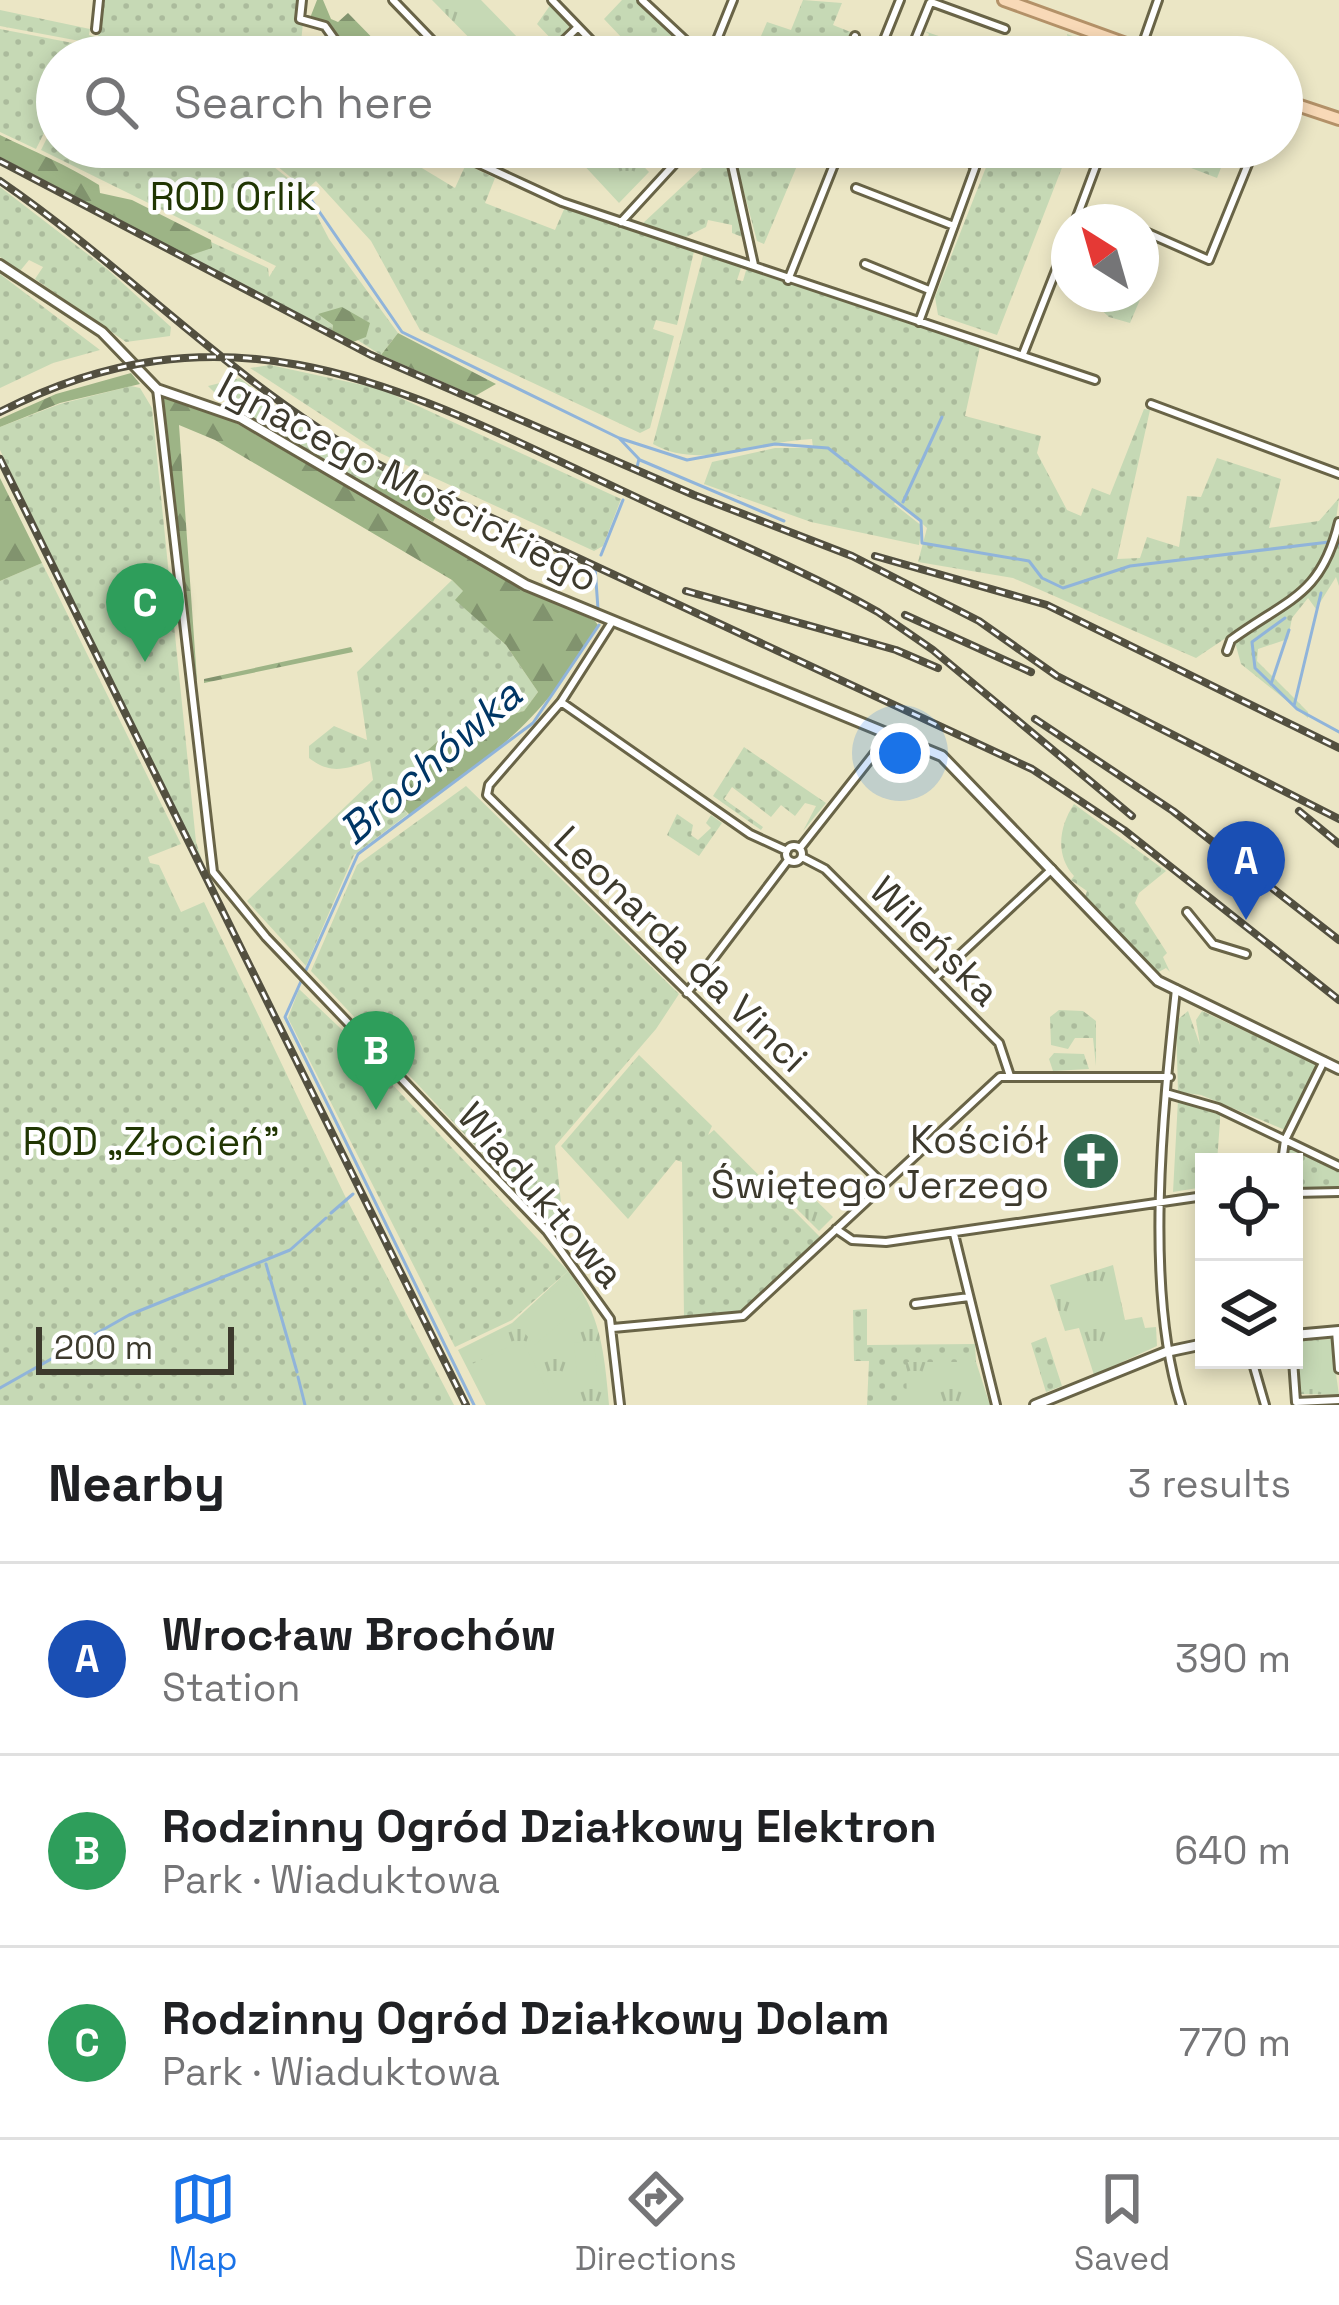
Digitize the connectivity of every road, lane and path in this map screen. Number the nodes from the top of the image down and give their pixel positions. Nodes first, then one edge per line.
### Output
1 (99, 0) edge
2 (302, 0) edge
3 (393, 0) edge
4 (642, 0) edge
5 (733, 0) edge
6 (900, 0) edge
7 (1004, 0) edge
8 (1158, 0) edge
9 (556, 1) edge
10 (931, 1) edge
11 (578, 27) junction
12 (96, 28) dead end
13 (1005, 29) dead end
14 (333, 36) edge
15 (428, 36) edge
16 (569, 36) edge
17 (587, 36) edge
18 (683, 36) edge
19 (717, 36) edge
20 (885, 36) edge
21 (917, 36) edge
22 (1096, 36) edge
23 (1145, 36) edge
24 (1303, 107) edge
25 (1339, 119) edge
26 (482, 168) edge
27 (671, 168) edge
28 (733, 168) edge
29 (833, 168) edge
30 (975, 168) edge
31 (1095, 168) edge
32 (1246, 168) edge
33 (856, 188) dead end
34 (1082, 204) edge
35 (621, 222) junction
36 (954, 226) junction
37 (1159, 238) edge
38 (865, 264) dead end
39 (0, 265) edge
40 (754, 265) junction
41 (788, 280) junction
42 (1051, 283) edge
43 (929, 290) junction
44 (919, 322) junction
45 (1023, 354) junction
46 (1095, 380) dead end
47 (157, 389) junction
48 (1151, 404) dead end
49 (1339, 474) edge
50 (1339, 522) edge
51 (612, 622) junction
52 (1227, 651) dead end
53 (561, 702) junction
54 (890, 731) junction
55 (801, 853) junction
56 (788, 855) junction
57 (1052, 868) junction
58 (1187, 912) dead end
59 (1246, 954) dead end
60 (935, 979) junction
61 (1176, 989) junction
62 (687, 993) junction
63 (1324, 1061) junction
64 (1339, 1069) edge
65 (1010, 1076) junction
66 (1169, 1077) junction
67 (1169, 1094) junction
68 (1285, 1140) junction
69 (1283, 1153) edge
70 (1339, 1166) edge
71 (883, 1184) junction
72 (1339, 1192) edge
73 (1303, 1193) edge
74 (1195, 1196) edge
75 (1162, 1198) junction
76 (836, 1229) junction
77 (954, 1234) junction
78 (969, 1298) junction
79 (915, 1304) dead end
80 (613, 1328) junction
81 (1337, 1331) edge
82 (1303, 1334) edge
83 (1195, 1346) edge
84 (1166, 1352) junction
85 (1255, 1369) edge
86 (1293, 1369) edge
87 (1339, 1369) edge
88 (1339, 1400) edge
89 (620, 1405) edge
90 (996, 1405) edge
91 (1035, 1405) edge
92 (1181, 1405) edge
93 (1265, 1405) edge

1 - 12 street
2 - 14 street
3 - 15 street
4 - 18 street
5 - 19 street
6 - 20 street
7 - 22 main road
8 - 23 street
9 - 11 street
10 - 13 street
10 - 21 street
11 - 16 street
11 - 17 street
24 - 25 main road
26 - 35 street
27 - 35 street
28 - 40 street
29 - 41 street
30 - 36 street
31 - 34 street
32 - 37 street
33 - 36 street
35 - 40 street
36 - 43 street
38 - 43 street
39 - 47 street, Ignacego Mościckiego
40 - 41 street
41 - 44 street
42 - 45 street
43 - 44 street
44 - 45 street
45 - 46 street
47 - 51 street, Ignacego Mościckiego
47 - 80 street, Wiaduktowa
48 - 49 street
50 - 52 street
51 - 53 street
51 - 54 street, Ignacego Mościckiego
53 - 56 street
53 - 62 street, Leonarda da Vinci
54 - 55 street
54 - 57 street, Ignacego Mościckiego
55 - 56 street
55 - 56 street
55 - 60 street, Wileńska
56 - 62 street
57 - 60 street
57 - 61 street, Ignacego Mościckiego
58 - 59 street
60 - 65 street, Wileńska
61 - 63 street, Ignacego Mościckiego
61 - 66 street
62 - 71 street, Leonarda da Vinci
63 - 64 street, Ignacego Mościckiego
63 - 68 street
65 - 66 street
65 - 71 street
66 - 67 street
67 - 68 street
67 - 75 street
68 - 69 street
68 - 70 street
71 - 76 street
72 - 73 street
74 - 75 street
75 - 77 street
75 - 84 street
76 - 77 street
76 - 80 street
77 - 78 street
78 - 79 street
78 - 90 street
80 - 89 street, Wiaduktowa
81 - 82 street
81 - 87 street
83 - 84 street
84 - 91 street
84 - 92 street
85 - 93 street
86 - 88 street

